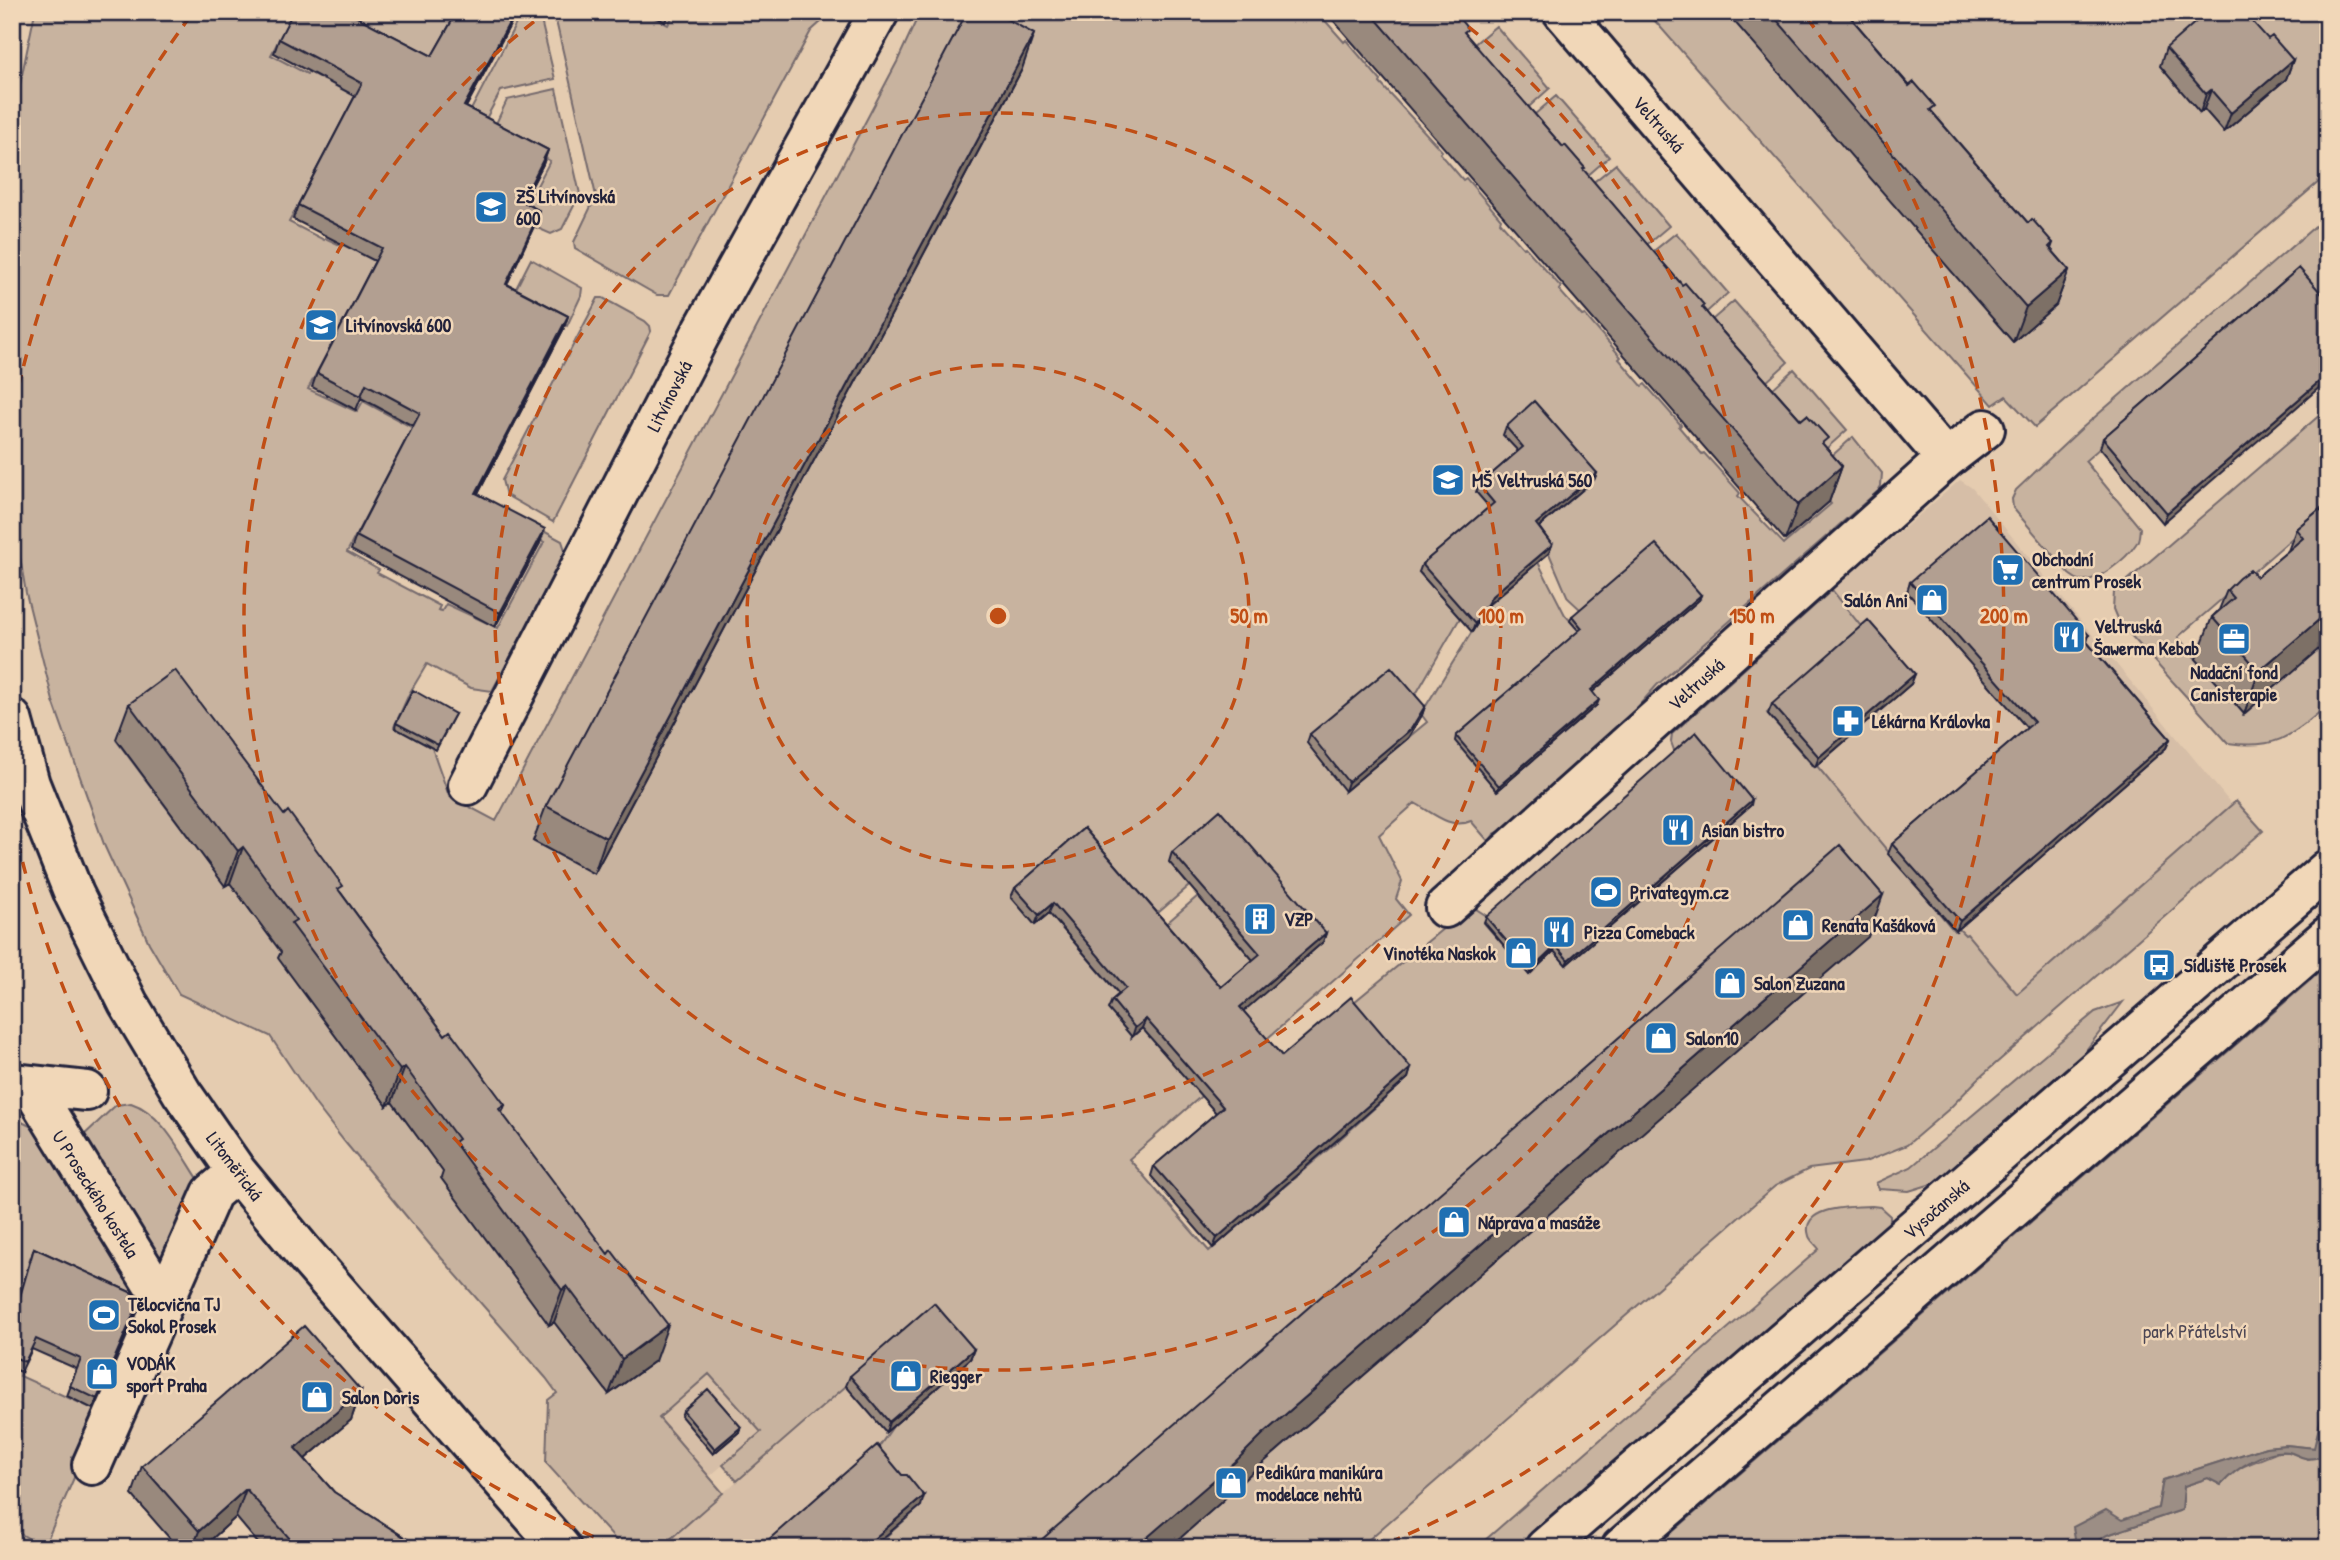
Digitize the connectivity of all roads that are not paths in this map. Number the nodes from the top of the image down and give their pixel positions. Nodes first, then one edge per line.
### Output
1 (879, 12) edge
2 (1563, 12) edge
3 (1984, 429) dead end
4 (1946, 459) junction
5 (12, 719) edge
6 (468, 785) dead end
7 (2328, 869) edge
8 (1445, 908) dead end
9 (2328, 936) edge
10 (21, 1084) edge
11 (86, 1090) dead end
12 (237, 1172) junction
13 (163, 1301) junction
14 (92, 1465) dead end
15 (561, 1548) edge
16 (1545, 1548) edge
17 (1621, 1548) edge

1 - 6 street, Litvínovská
2 - 4 street, Veltruská
3 - 4 street, Veltruská
4 - 8 street, Veltruská
5 - 12 street, Litoměřická
7 - 16 street, Vysočanská
9 - 17 street
10 - 11 street, U Proseckého kostela
10 - 13 street, U Proseckého kostela
12 - 13 street
12 - 15 street, Litoměřická
13 - 14 street

